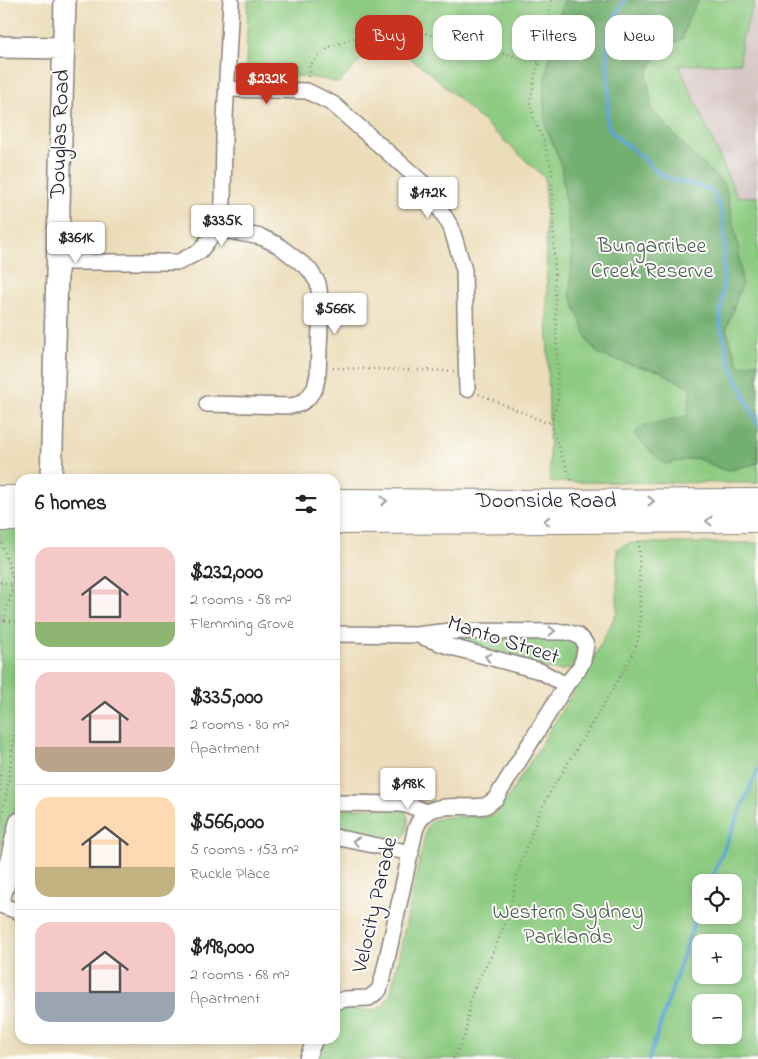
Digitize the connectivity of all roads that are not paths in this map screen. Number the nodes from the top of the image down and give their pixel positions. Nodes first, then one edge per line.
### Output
1 (65, 0) edge
2 (231, 0) edge
3 (0, 47) edge
4 (64, 48) junction
5 (227, 89) junction
6 (217, 228) junction
7 (58, 262) junction
8 (467, 389) road end
9 (207, 404) dead end
10 (51, 474) edge
11 (0, 498) edge
12 (15, 498) edge
13 (340, 501) edge
14 (758, 501) edge
15 (0, 519) edge
16 (15, 519) edge
17 (758, 520) edge
18 (340, 522) edge
19 (340, 634) edge
20 (416, 635) junction
21 (566, 685) junction
22 (340, 803) edge
23 (426, 812) junction
24 (340, 837) edge
25 (15, 844) edge
26 (411, 853) junction
27 (0, 896) edge
28 (0, 905) edge
29 (15, 910) edge
30 (340, 1000) edge
31 (313, 1044) edge
32 (307, 1059) edge

1 - 4 street, Douglas Road
2 - 5 street
3 - 4 street
4 - 7 street, Douglas Road
5 - 6 street
5 - 8 street
6 - 7 street
6 - 9 street
7 - 10 street, Douglas Road
11 - 12 main road
13 -> 14 main road, Doonside Road
15 - 16 main road
17 -> 18 main road, Doonside Road
19 - 20 street, Manto Street
21 -> 20 street, Manto Street
20 -> 21 street, Manto Street
21 - 23 street
22 - 23 street
23 - 26 street, Velocity Parade
26 -> 24 street
25 - 27 street
26 - 30 street, Velocity Parade
28 - 29 street
31 - 32 street

